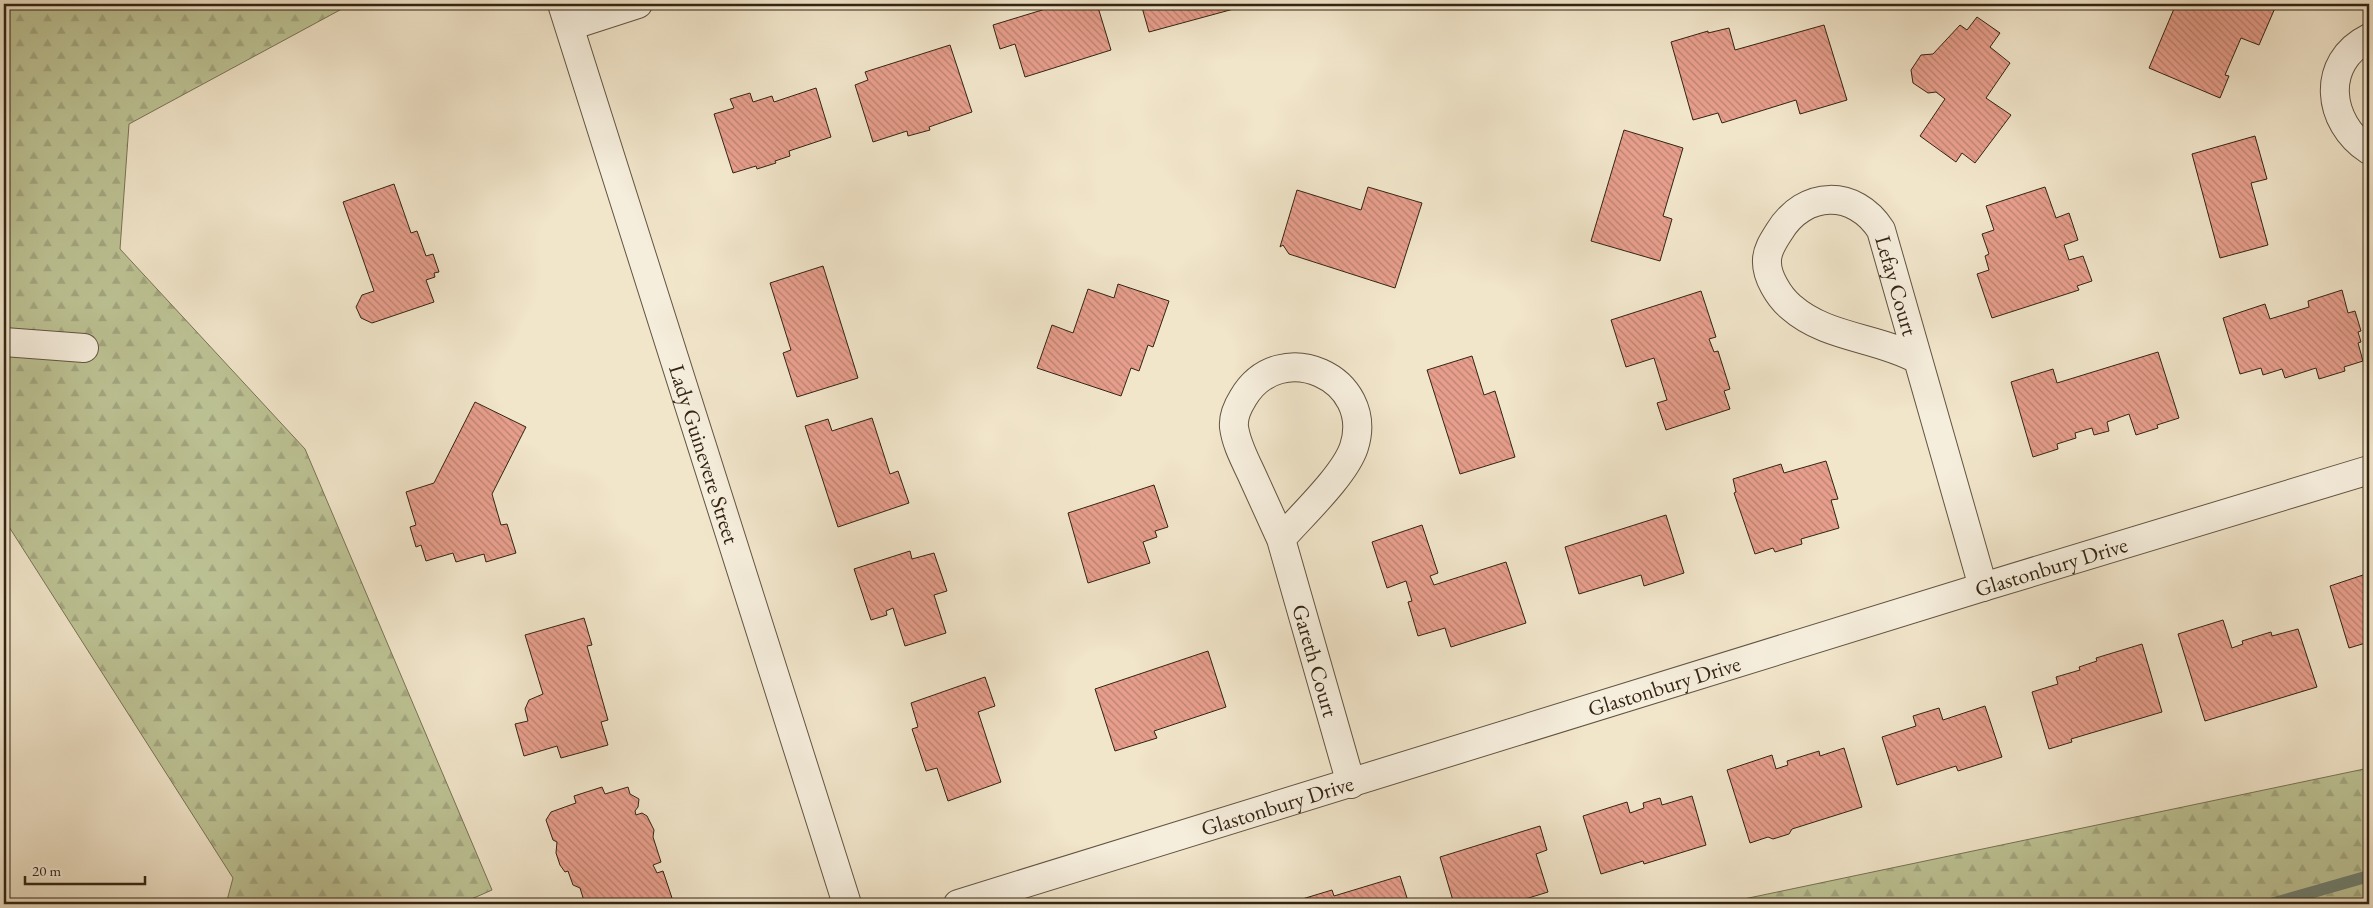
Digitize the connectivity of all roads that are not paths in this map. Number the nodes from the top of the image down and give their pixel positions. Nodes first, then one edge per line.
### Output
1 (638, 4) edge
2 (566, 15) edge
3 (2369, 38) edge
4 (2369, 150) edge
5 (4, 342) edge
6 (84, 348) dead end
7 (1917, 359) junction
8 (2369, 470) edge
9 (1281, 539) junction
10 (1983, 587) junction
11 (1351, 784) junction
12 (847, 904) edge
13 (958, 904) edge

1 - 2 street
2 - 12 street, Lady Guinevere Street
3 - 4 street
5 - 6 street
7 - 7 street, Lefay Court
7 - 10 street, Lefay Court
8 - 10 street, Glastonbury Drive
9 - 9 street, Gareth Court
9 - 11 street, Gareth Court
10 - 11 street, Glastonbury Drive
11 - 13 street, Glastonbury Drive

